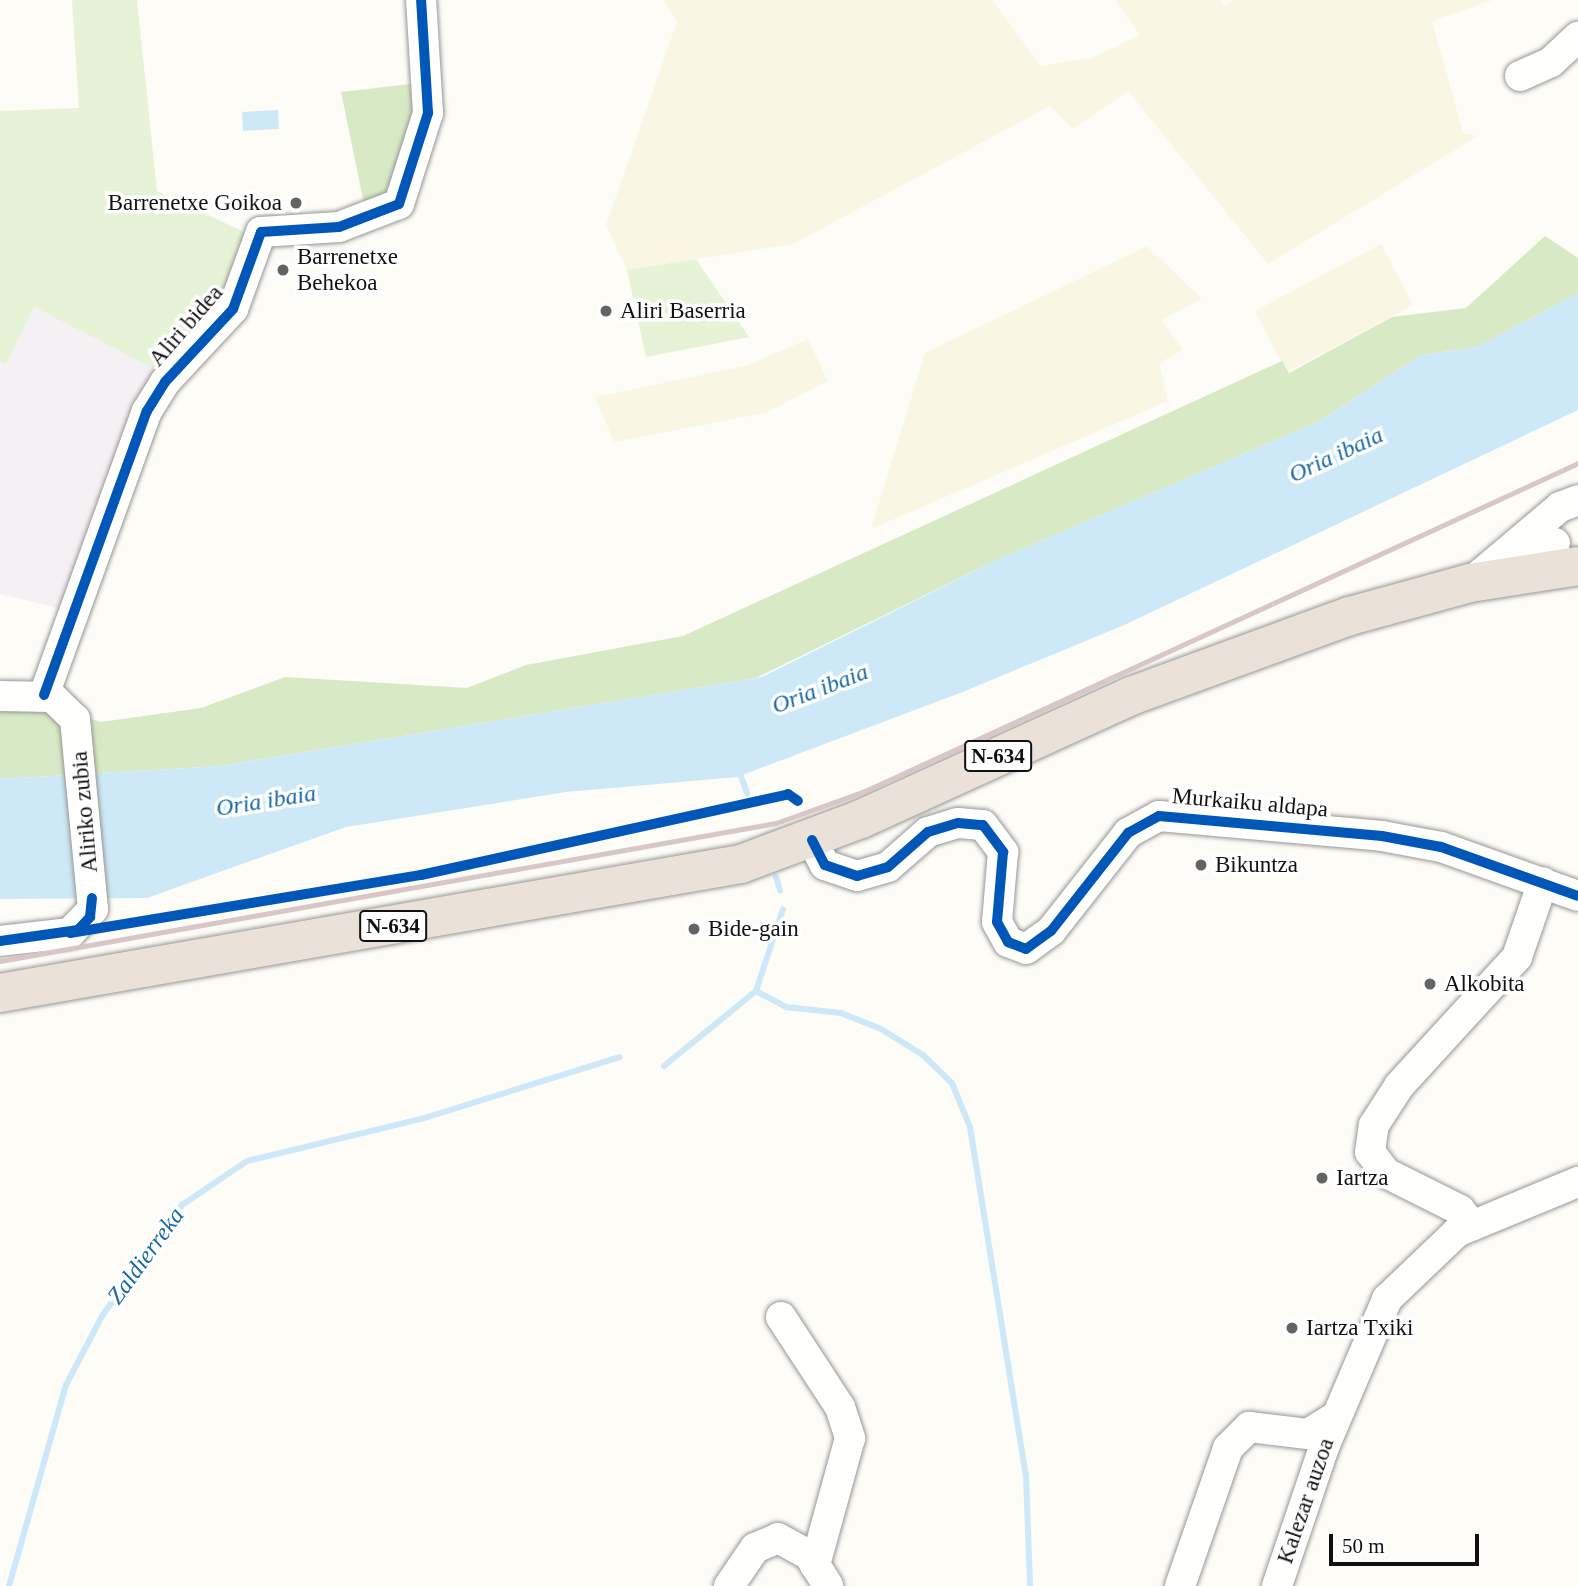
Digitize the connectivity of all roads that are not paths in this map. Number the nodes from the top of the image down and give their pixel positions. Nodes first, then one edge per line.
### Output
1 (421, 0) edge
2 (1578, 37) edge
3 (1520, 76) dead end
4 (1566, 547) edge
5 (44, 695) junction
6 (0, 696) edge
7 (812, 840) junction
8 (1543, 882) junction
9 (1578, 896) edge
10 (0, 941) edge
11 (0, 993) edge
12 (1578, 1182) edge
13 (1472, 1225) junction
14 (781, 1317) dead end
15 (1337, 1416) junction
16 (821, 1575) edge
17 (729, 1586) edge
18 (1180, 1586) edge
19 (1277, 1586) edge

1 - 5 street, Aliri bidea
2 - 3 street
4 - 7 highway, N-634
5 - 6 street
5 - 10 street, Aliriko zubia
7 - 8 street, Murkaiku aldapa
7 - 11 highway, N-634
8 - 9 street, Murkaiku aldapa
8 - 13 street
12 - 13 street, Kalezar auzoa
13 - 15 street, Kalezar auzoa
14 - 16 street
15 - 18 street, Kalezar auzoa
15 - 19 street, Kalezar auzoa
16 - 17 street

